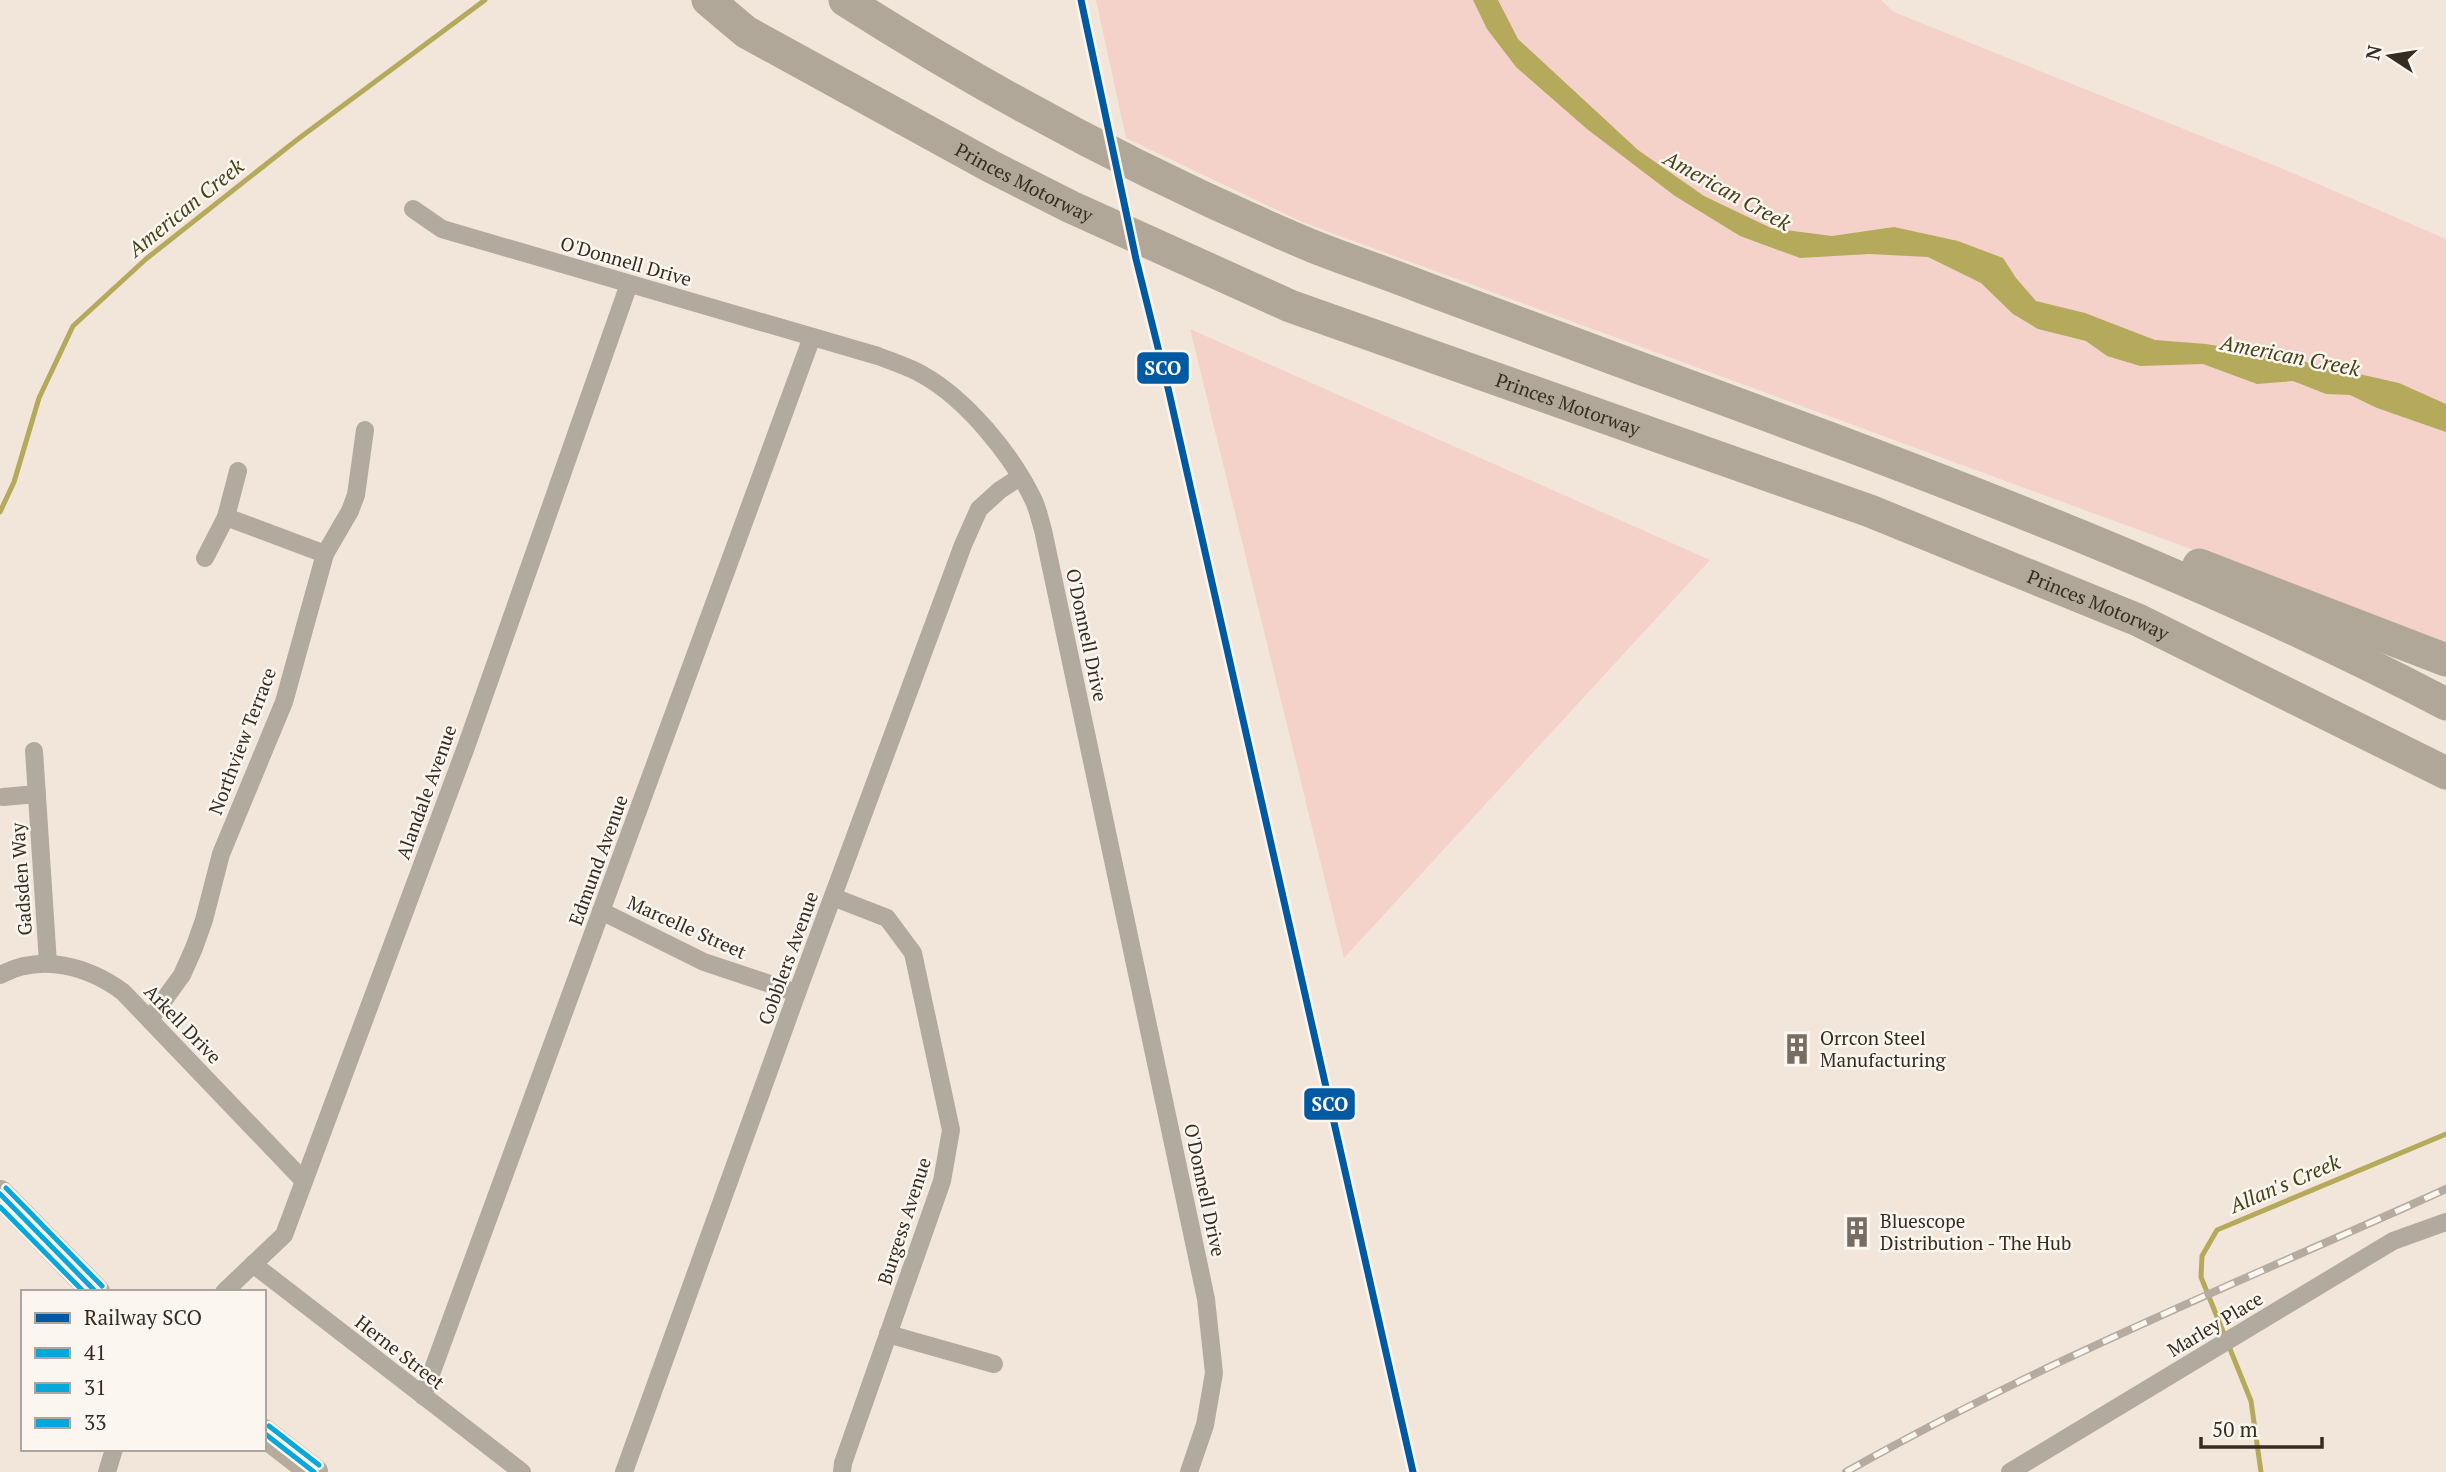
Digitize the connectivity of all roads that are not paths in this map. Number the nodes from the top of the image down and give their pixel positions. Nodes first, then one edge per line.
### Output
1 (708, 0) edge
2 (845, 0) edge
3 (413, 209) dead end
4 (629, 284) junction
5 (812, 337) junction
6 (365, 430) dead end
7 (238, 471) dead end
8 (1931, 475) junction
9 (1020, 478) junction
10 (226, 517) junction
11 (325, 554) junction
12 (205, 558) dead end
13 (2446, 660) edge
14 (2446, 704) edge
15 (34, 751) dead end
16 (2446, 773) edge
17 (37, 794) junction
18 (3, 797) dead end
19 (833, 897) junction
20 (601, 911) junction
21 (48, 963) junction
22 (0, 975) edge
23 (797, 993) junction
24 (150, 1020) junction
25 (303, 1180) junction
26 (0, 1194) edge
27 (2446, 1222) edge
28 (253, 1264) junction
29 (94, 1290) edge
30 (226, 1290) edge
31 (888, 1334) junction
32 (994, 1364) dead end
33 (423, 1396) junction
34 (266, 1435) edge
35 (113, 1451) edge
36 (107, 1472) edge
37 (314, 1472) edge
38 (522, 1472) edge
39 (624, 1472) edge
40 (842, 1472) edge
41 (1189, 1472) edge
42 (2010, 1472) edge

1 - 16 highway, Princes Motorway
2 - 8 highway
3 - 4 street, O'Donnell Drive
4 - 5 street, O'Donnell Drive
4 - 25 street, Alandale Avenue
5 - 9 street, O'Donnell Drive
5 - 20 street, Edmund Avenue
6 - 11 street, Northview Terrace
7 - 10 street
8 - 13 highway
8 - 14 highway
9 - 19 street, Cobblers Avenue
9 - 41 street, O'Donnell Drive
10 - 11 street
10 - 12 street
11 - 24 street, Northview Terrace
15 - 17 street, Gadsden Way
17 - 18 street
17 - 21 street, Gadsden Way
19 - 23 street, Cobblers Avenue
19 - 31 street, Burgess Avenue
20 - 23 street, Marcelle Street
20 - 33 street, Edmund Avenue
21 - 22 street, Arkell Drive
21 - 24 street, Arkell Drive
23 - 39 street, Cobblers Avenue
24 - 25 street, Arkell Drive
25 - 28 street, Alandale Avenue
26 - 29 main road
27 - 42 street, Marley Place
28 - 30 street, Alandale Avenue
28 - 33 street, Herne Street
31 - 32 street
31 - 40 street, Burgess Avenue
33 - 38 street, Herne Street
34 - 37 main road
35 - 36 street

